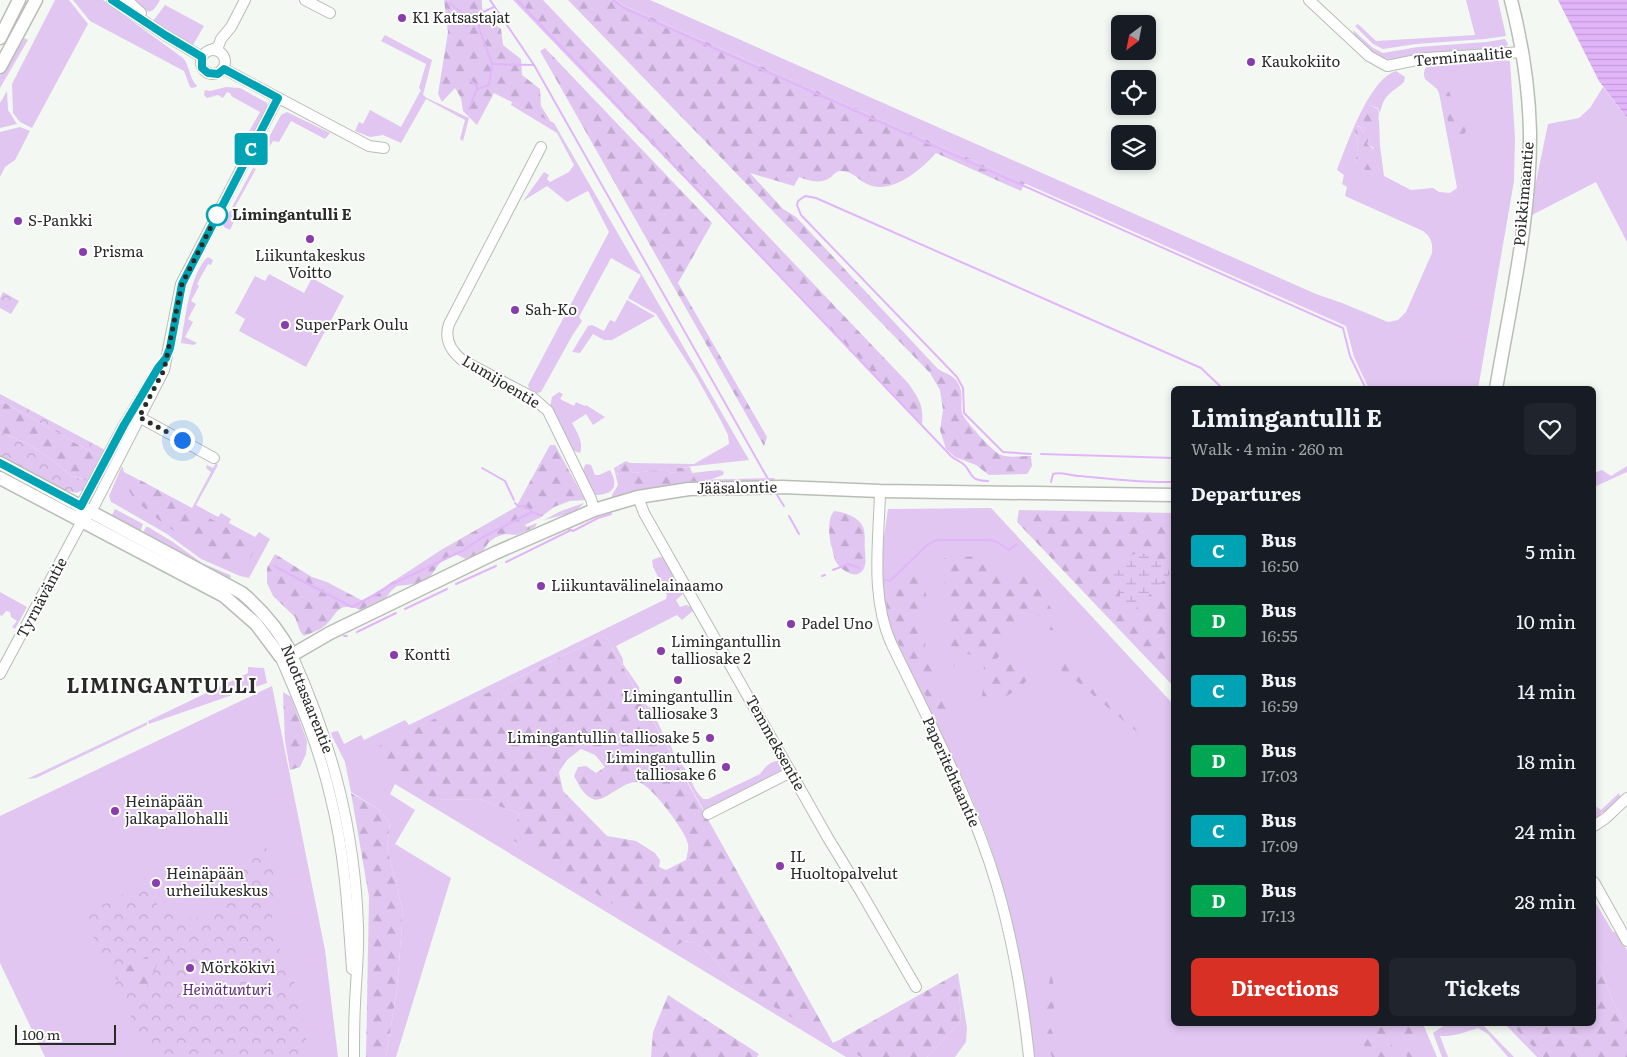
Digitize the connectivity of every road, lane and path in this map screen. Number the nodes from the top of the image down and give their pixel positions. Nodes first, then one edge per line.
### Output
1 (19, 0) edge
2 (36, 0) edge
3 (112, 0) edge
4 (126, 0) edge
5 (245, 0) edge
6 (305, 0) edge
7 (1309, 0) edge
8 (1511, 0) edge
9 (330, 13) dead end
10 (151, 25) junction
11 (231, 26) junction
12 (0, 38) edge
13 (211, 50) junction
14 (1523, 52) junction
15 (202, 57) junction
16 (225, 57) junction
17 (0, 67) edge
18 (224, 69) junction
19 (278, 98) junction
20 (541, 147) dead end
21 (384, 148) dead end
22 (166, 358) junction
23 (1496, 386) edge
24 (139, 417) junction
25 (214, 458) dead end
26 (0, 463) edge
27 (0, 478) edge
28 (880, 491) junction
29 (1171, 495) edge
30 (638, 497) junction
31 (594, 510) junction
32 (84, 513) junction
33 (287, 653) junction
34 (0, 674) edge
35 (791, 772) junction
36 (1627, 798) edge
37 (708, 814) dead end
38 (1596, 825) edge
39 (1596, 886) edge
40 (1612, 914) junction
41 (1627, 936) edge
42 (1627, 941) edge
43 (916, 987) dead end
44 (354, 1057) edge
45 (1029, 1057) edge

1 - 12 main road
2 - 17 main road
3 - 10 street
4 - 10 street
5 - 11 street
6 - 9 street
7 - 14 street, Terminaalitie
8 - 14 main road, Poikkimaantie
10 - 15 street
11 - 13 street
11 - 16 street
13 - 15 street
13 - 16 street
14 - 23 main road, Poikkimaantie
15 - 18 street
16 - 18 street
18 - 19 street
19 - 21 street
19 - 22 street, Tyrnäväntie
20 - 31 street, Lumijoentie
22 - 24 street, Tyrnäväntie
22 - 32 street, Tyrnäväntie
24 - 25 street
24 - 32 street, Tyrnäväntie
26 - 32 main road, Nuottasaarentie
27 - 32 main road, Nuottasaarentie
28 - 29 main road, Jääsalontie
28 - 30 main road, Jääsalontie
28 - 45 street, Paperitehtaantie
30 - 31 main road, Jääsalontie
30 - 35 street, Temmeksentie
31 - 33 main road, Jääsalontie
32 - 33 main road, Nuottasaarentie
32 - 34 street, Tyrnäväntie
33 - 44 street, Nuottasaarentie
35 - 37 street
35 - 43 street, Temmeksentie
36 - 38 street
39 - 40 street
40 - 41 street
40 - 42 street

